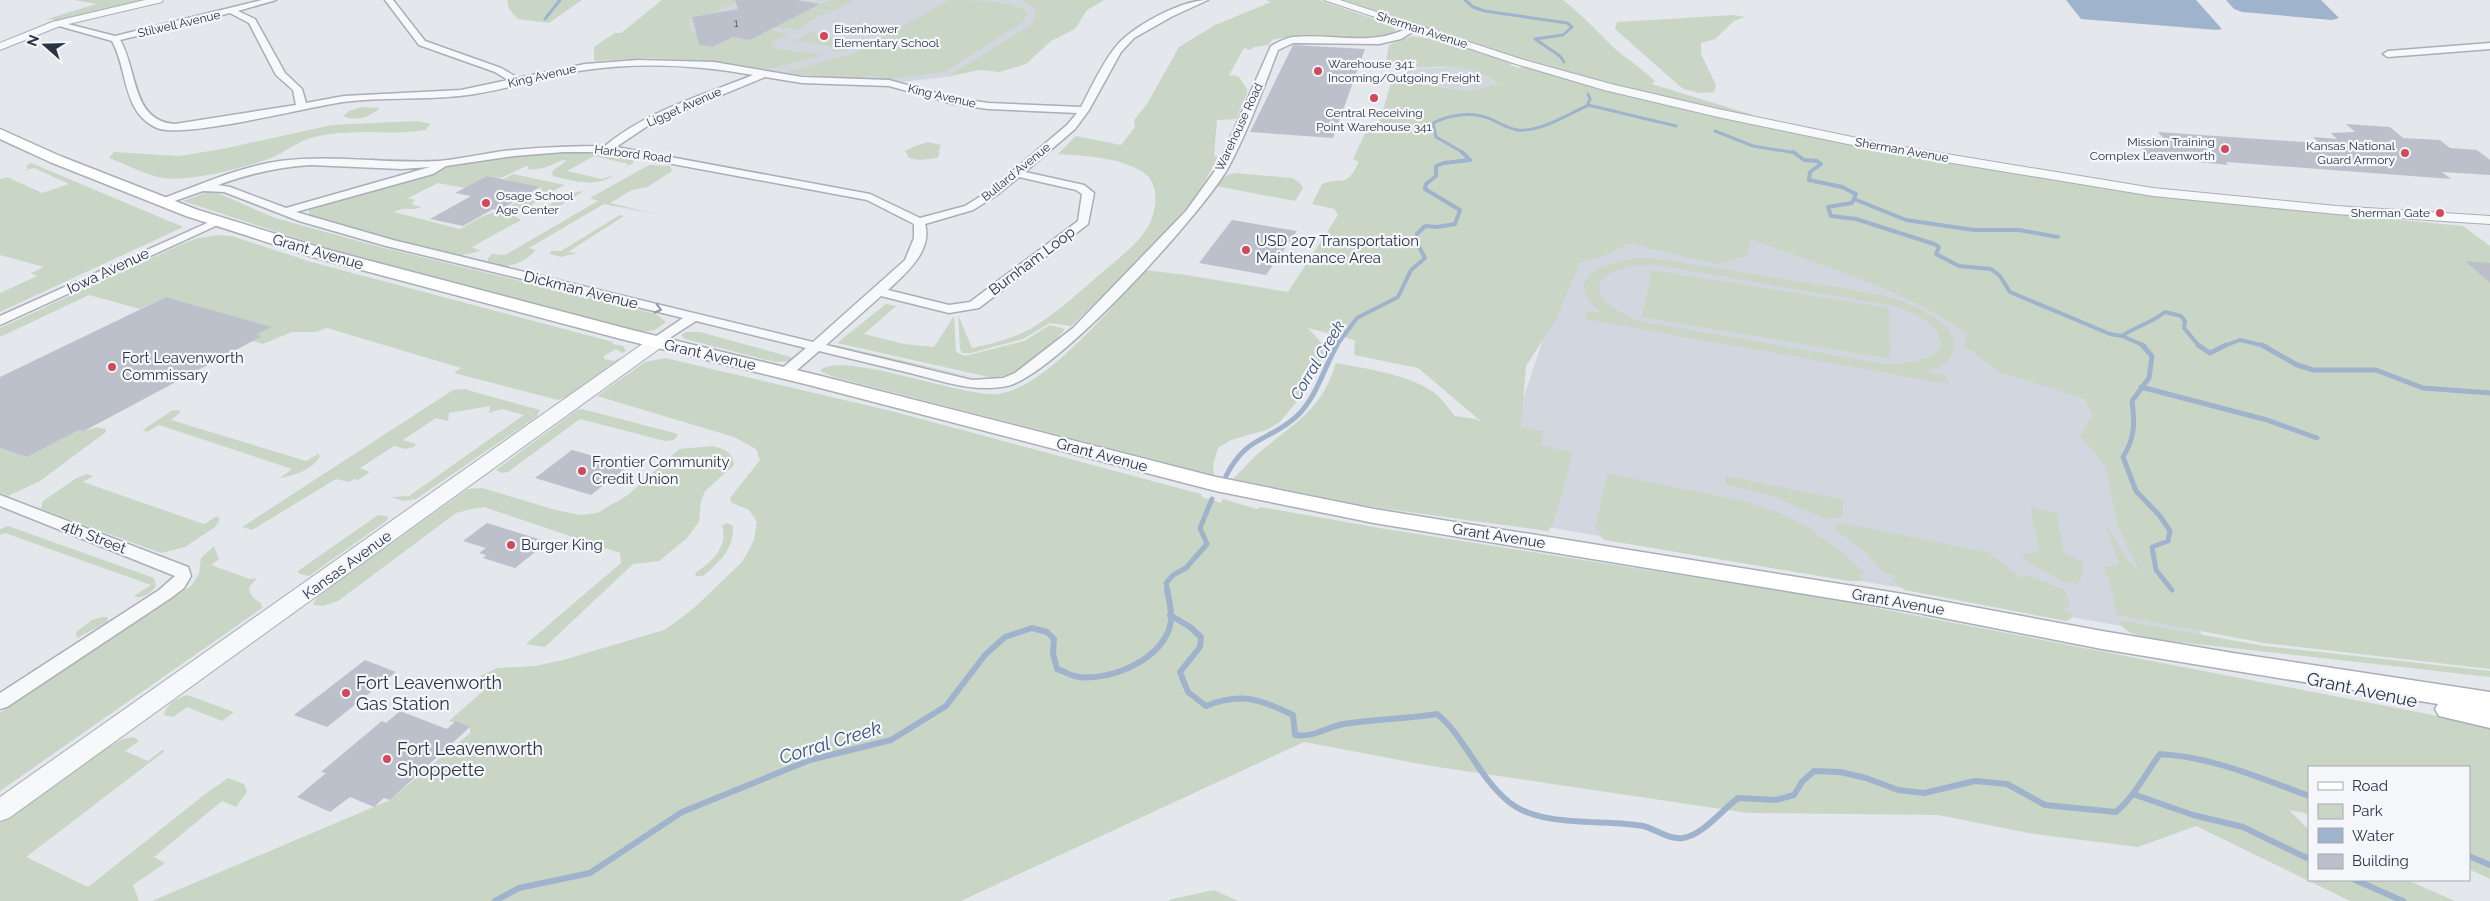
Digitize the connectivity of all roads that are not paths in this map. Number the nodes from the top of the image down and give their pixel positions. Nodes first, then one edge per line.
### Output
1 (158, 0) edge
2 (272, 0) edge
3 (389, 0) edge
4 (1204, 0) edge
5 (1329, 0) edge
6 (232, 11) junction
7 (56, 24) junction
8 (1415, 28) junction
9 (115, 39) junction
10 (2490, 46) edge
11 (0, 47) edge
12 (2388, 54) dead end
13 (764, 73) junction
14 (517, 82) junction
15 (301, 106) junction
16 (1084, 110) junction
17 (0, 133) edge
18 (608, 149) junction
19 (444, 163) junction
20 (1016, 174) junction
21 (202, 188) junction
22 (162, 202) junction
23 (286, 212) junction
24 (2490, 220) edge
25 (216, 222) junction
26 (919, 222) junction
27 (879, 292) junction
28 (692, 318) junction
29 (0, 321) edge
30 (657, 342) junction
31 (815, 346) junction
32 (784, 373) junction
33 (1005, 382) joint
34 (0, 500) edge
35 (2233, 662) junction
36 (0, 702) edge
37 (2490, 702) edge
38 (2490, 718) edge
39 (0, 811) edge

1 - 7 street
2 - 6 street, Stilwell Avenue
3 - 14 street
4 - 16 street, Bullard Avenue
5 - 8 street, Sherman Avenue
6 - 9 street, Stilwell Avenue
6 - 15 street
7 - 9 street
7 - 11 street
8 - 24 street, Sherman Avenue
8 - 33 street, Warehouse Road
9 - 15 street, King Avenue
10 - 12 street
13 - 14 street, King Avenue
13 - 16 street, King Avenue
13 - 18 street, Ligget Avenue
14 - 15 street, King Avenue
16 - 20 street, Bullard Avenue
17 - 22 main road, Grant Avenue
18 - 19 street, Harbord Road
18 - 26 street, Harbord Road
19 - 21 street
19 - 23 street, Harbord Road
20 - 26 street, Bullard Avenue
20 - 27 street, Burnham Loop
21 - 22 street, Dickman Avenue
21 - 23 street, Dickman Avenue
22 - 25 main road, Grant Avenue
23 -> 28 street, Dickman Avenue
25 - 29 street, Iowa Avenue
25 - 30 main road, Grant Avenue
26 - 27 street
27 - 31 street
28 - 30 street, Kansas Avenue
28 - 31 street, Dickman Avenue
30 - 32 main road, Grant Avenue
30 - 39 street, Kansas Avenue
31 - 32 street
31 - 33 street, Dickman Avenue
32 - 35 main road, Grant Avenue
34 - 36 street, 4th Street
35 - 37 main road, Grant Avenue
35 - 38 main road, Grant Avenue

